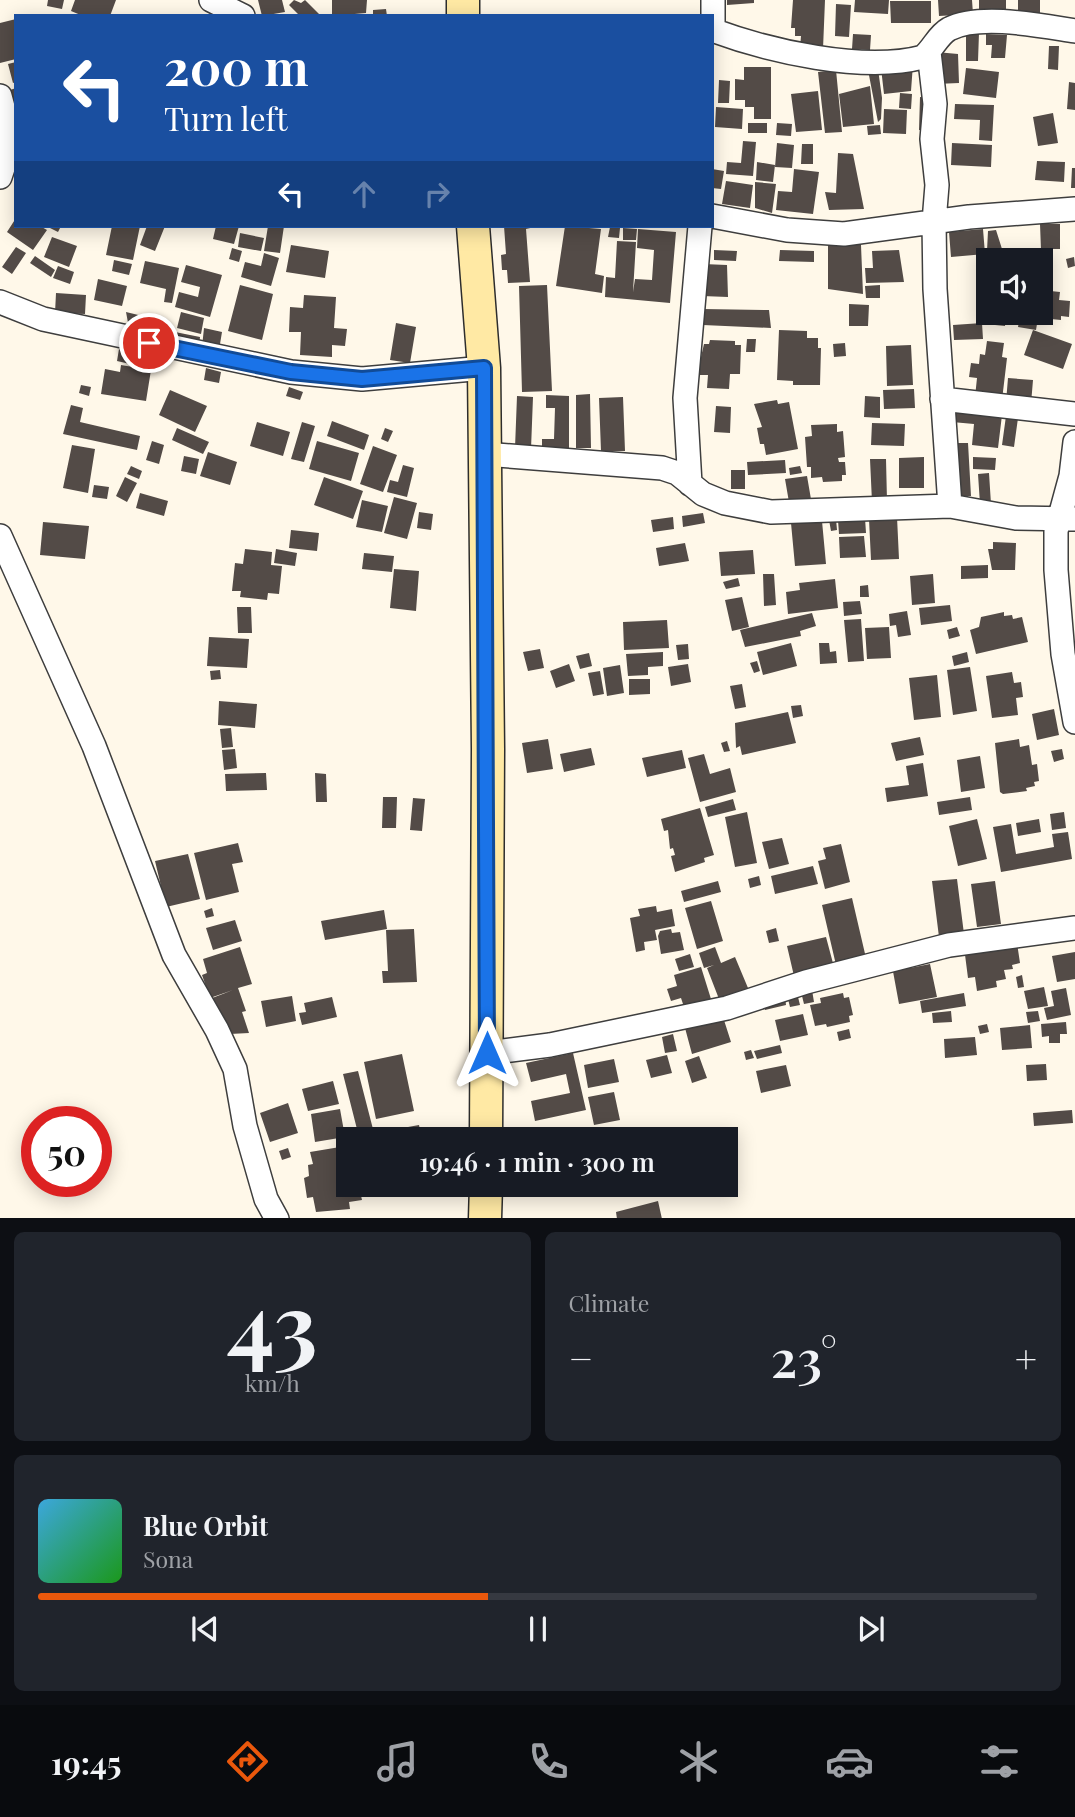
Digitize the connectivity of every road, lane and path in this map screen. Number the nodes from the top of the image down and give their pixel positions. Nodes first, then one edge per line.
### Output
1 (211, 0) edge
2 (239, 14) edge
3 (714, 30) edge
4 (1075, 31) edge
5 (929, 52) junction
6 (0, 96) edge
7 (0, 177) edge
8 (1075, 209) edge
9 (714, 216) edge
10 (933, 222) junction
11 (473, 228) edge
12 (700, 228) edge
13 (0, 302) edge
14 (484, 368) junction
15 (942, 399) junction
16 (1075, 414) edge
17 (1075, 442) edge
18 (484, 454) junction
19 (690, 484) junction
20 (950, 506) junction
21 (1067, 518) edge
22 (0, 536) edge
23 (1075, 723) edge
24 (1075, 928) edge
25 (487, 1053) junction
26 (486, 1127) edge
27 (486, 1197) edge
28 (275, 1218) edge
29 (485, 1218) edge

1 - 2 street
3 - 5 street
4 - 5 street
5 - 10 street
6 - 7 street
8 - 10 street
9 - 10 street
10 - 15 street
11 - 14 main road
12 - 19 street
13 - 14 street
14 - 18 main road
15 - 16 street
15 - 20 street
17 - 21 street
18 - 19 street
18 - 25 main road
19 - 20 street
20 - 21 street
21 - 23 street
22 - 28 street
24 - 25 street
25 - 26 main road
27 - 29 main road

